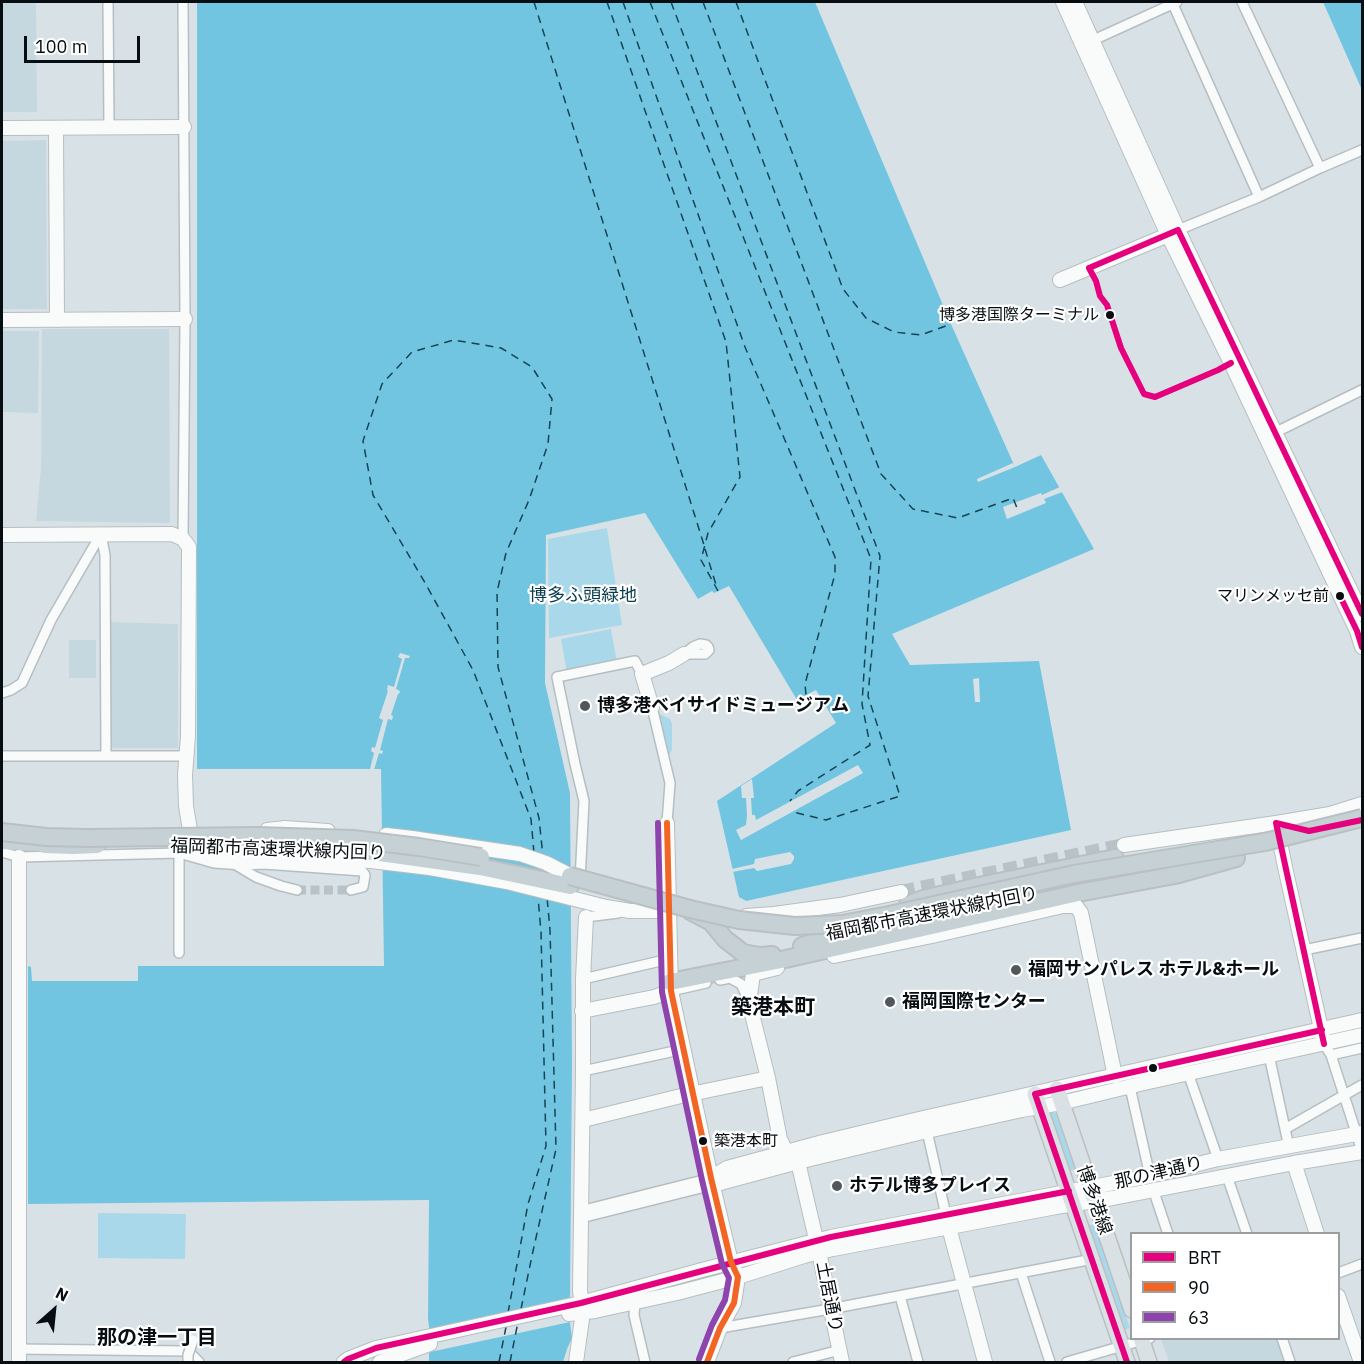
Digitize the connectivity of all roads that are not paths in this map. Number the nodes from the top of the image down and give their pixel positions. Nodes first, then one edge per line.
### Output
1 (108, 2) edge
2 (183, 2) edge
3 (1063, 2) edge
4 (1075, 2) edge
5 (1174, 2) edge
6 (1242, 2) edge
7 (1088, 42) junction
8 (109, 127) junction
9 (184, 127) junction
10 (2, 128) edge
11 (56, 128) junction
12 (1362, 150) edge
13 (1320, 168) junction
14 (1260, 197) junction
15 (1173, 232) junction
16 (1060, 280) dead end
17 (185, 319) junction
18 (2, 320) edge
19 (57, 320) junction
20 (1362, 390) edge
21 (1270, 434) junction
22 (101, 534) junction
23 (2, 535) edge
24 (183, 539) junction
25 (1362, 614) edge
26 (1360, 630) edge
27 (1362, 646) edge
28 (684, 654) dead end
29 (642, 674) junction
30 (2, 693) edge
31 (652, 707) joint
32 (106, 755) junction
33 (2, 756) edge
34 (186, 756) junction
35 (185, 775) junction
36 (1362, 804) edge
37 (1362, 819) edge
38 (667, 823) joint
39 (1276, 823) junction
40 (1362, 827) edge
41 (2, 833) edge
42 (183, 836) junction
43 (1292, 836) junction
44 (2, 841) edge
45 (125, 844) junction
46 (1124, 845) tunnel mouth
47 (2, 852) edge
48 (179, 853) junction
49 (18, 857) junction
50 (1236, 858) junction
51 (236, 864) junction
52 (575, 878) junction
53 (297, 890) tunnel mouth
54 (351, 890) dead end
55 (901, 892) tunnel mouth
56 (670, 908) junction
57 (630, 911) junction
58 (586, 917) joint
59 (1362, 938) edge
60 (1304, 950) junction
61 (178, 953) dead end
62 (669, 959) junction
63 (781, 960) junction
64 (583, 979) junction
65 (671, 986) junction
66 (749, 1002) junction
67 (582, 1011) junction
68 (1362, 1020) edge
69 (1322, 1029) junction
70 (1362, 1035) edge
71 (1362, 1048) edge
72 (684, 1049) junction
73 (1328, 1050) junction
74 (1269, 1055) junction
75 (583, 1071) junction
76 (1188, 1073) junction
77 (1115, 1076) junction
78 (768, 1078) junction
79 (1362, 1085) edge
80 (1130, 1086) junction
81 (694, 1093) junction
82 (1344, 1095) junction
83 (1059, 1096) junction
84 (1037, 1100) junction
85 (583, 1120) junction
86 (1285, 1129) junction
87 (927, 1131) junction
88 (1360, 1133) edge
89 (1288, 1147) junction
90 (1362, 1151) edge
91 (786, 1152) junction
92 (1218, 1159) junction
93 (798, 1162) junction
94 (1294, 1163) junction
95 (1150, 1176) junction
96 (1227, 1176) junction
97 (712, 1181) junction
98 (1155, 1190) junction
99 (1092, 1194) junction
100 (1071, 1198) junction
101 (581, 1214) junction
102 (948, 1221) junction
103 (1168, 1232) edge
104 (1247, 1232) edge
105 (1317, 1232) edge
106 (818, 1247) junction
107 (1093, 1259) junction
108 (732, 1262) junction
109 (1362, 1264) edge
110 (1340, 1272) edge
111 (1021, 1273) junction
112 (733, 1279) junction
113 (964, 1283) junction
114 (900, 1296) junction
115 (635, 1302) junction
116 (1340, 1302) edge
117 (1130, 1307) edge
118 (576, 1309) junction
119 (830, 1309) junction
120 (720, 1328) junction
121 (194, 1340) dead end
122 (430, 1340) junction
123 (1141, 1340) edge
124 (1144, 1340) edge
125 (1283, 1340) edge
126 (1122, 1347) junction
127 (18, 1355) edge
128 (841, 1356) edge
129 (188, 1362) edge
130 (199, 1362) edge
131 (344, 1362) edge
132 (380, 1362) edge
133 (576, 1362) edge
134 (645, 1362) edge
135 (698, 1362) edge
136 (707, 1362) edge
137 (793, 1362) edge
138 (918, 1362) edge
139 (985, 1362) edge
140 (1050, 1362) edge
141 (1067, 1362) edge
142 (1127, 1362) edge
143 (1149, 1362) edge
144 (1290, 1362) edge
145 (1361, 1362) edge

1 - 8 street
2 - 9 street
3 - 7 street
4 - 7 street
5 - 7 street
5 - 14 street
6 - 13 street
7 - 15 street
8 - 9 street
8 - 11 street
9 - 17 street
10 - 11 street
11 - 19 street
12 - 13 street
13 - 14 street
14 - 15 street
15 - 16 street
15 - 21 street
17 - 19 street
17 - 24 street
18 - 19 street
20 - 21 street
21 - 25 street
21 - 26 street
22 - 23 street
22 - 24 street
22 - 30 street
22 - 32 street
24 - 34 street
26 - 27 street
28 - 29 street
29 - 31 street
29 - 52 street
31 - 38 street
32 - 33 street
32 - 34 street
34 - 35 street
35 - 52 street, bridge
35 - 57 street
36 - 39 street
37 - 39 street
37 - 43 highway, bridge
38 - 56 street
39 - 46 street
39 - 60 street
40 - 50 highway, 福岡都市高速環状線内回り
41 - 42 highway, bridge
41 - 45 highway, 福岡都市高速環状線内回り, bridge
42 - 44 highway, bridge
42 - 52 highway, bridge
43 - 52 highway, bridge
43 - 56 highway, bridge
44 - 45 highway
45 - 50 highway, 福岡都市高速環状線内回り
47 - 49 street
48 - 49 street
48 - 51 street
48 - 61 street
49 - 127 street
50 - 63 highway
51 - 53 street
51 - 54 street
52 - 56 street, bridge
55 - 56 street
56 - 57 street
56 - 62 street
56 - 63 highway
57 - 58 street
58 - 64 street
59 - 60 street
60 - 69 street
62 - 64 street
62 - 65 street
63 - 65 highway
64 - 67 street
65 - 66 street
65 - 67 street
65 - 72 street
66 - 77 street
66 - 78 street
67 - 75 street
68 - 69 street
69 - 73 street
69 - 77 street
70 - 73 street
71 - 73 street
72 - 75 street
72 - 81 street
73 - 74 street
73 - 82 street
74 - 76 street
74 - 86 street
75 - 85 street
76 - 80 street
76 - 92 street
77 - 83 street
78 - 81 street
78 - 91 street
79 - 82 street
80 - 83 street
80 - 95 street
81 - 85 street
81 - 97 street
82 - 86 street
82 - 88 street
83 - 84 street
83 - 99 main road, 博多港線
84 - 87 street
84 - 91 street
84 - 100 main road, 博多港線
85 - 101 street
86 - 89 street
87 - 93 street
87 - 102 street
88 - 89 street, 那の津通り
88 - 90 street
89 - 92 street, 那の津通り
90 - 94 street, 那の津通り
91 - 97 street
92 - 95 street, 那の津通り
93 - 97 street
93 - 106 street, 土居通り
94 - 96 street, 那の津通り
94 - 105 street
95 - 99 street, 那の津通り
96 - 98 street, 那の津通り
96 - 104 street
97 - 101 street
97 - 108 street
98 - 99 street, 那の津通り
98 - 103 street
99 - 100 street, 那の津通り
99 - 117 main road, 博多港線
100 - 102 street, 那の津通り
100 - 107 main road, 博多港線
101 - 118 street
102 - 106 street, 那の津通り
102 - 113 street
106 - 108 street, 那の津通り
106 - 112 street, 那の津通り
106 - 119 street, 土居通り
107 - 111 street
107 - 126 main road, 博多港線
108 - 112 street
108 - 118 street, 那の津通り
109 - 110 street
111 - 113 street
111 - 140 street
112 - 115 street, 那の津通り
112 - 120 street
112 - 135 street
113 - 114 street
113 - 139 street
114 - 119 street
114 - 138 street
115 - 118 street, 那の津通り
115 - 134 street
116 - 145 street
118 - 122 street
118 - 133 street
119 - 120 street
119 - 128 street, 土居通り
120 - 136 street
121 - 129 street, bridge
122 - 131 street
122 - 132 street
123 - 126 street
124 - 143 main road
125 - 144 street
126 - 141 street
126 - 142 main road, 博多港線
127 - 130 street
128 - 137 street

